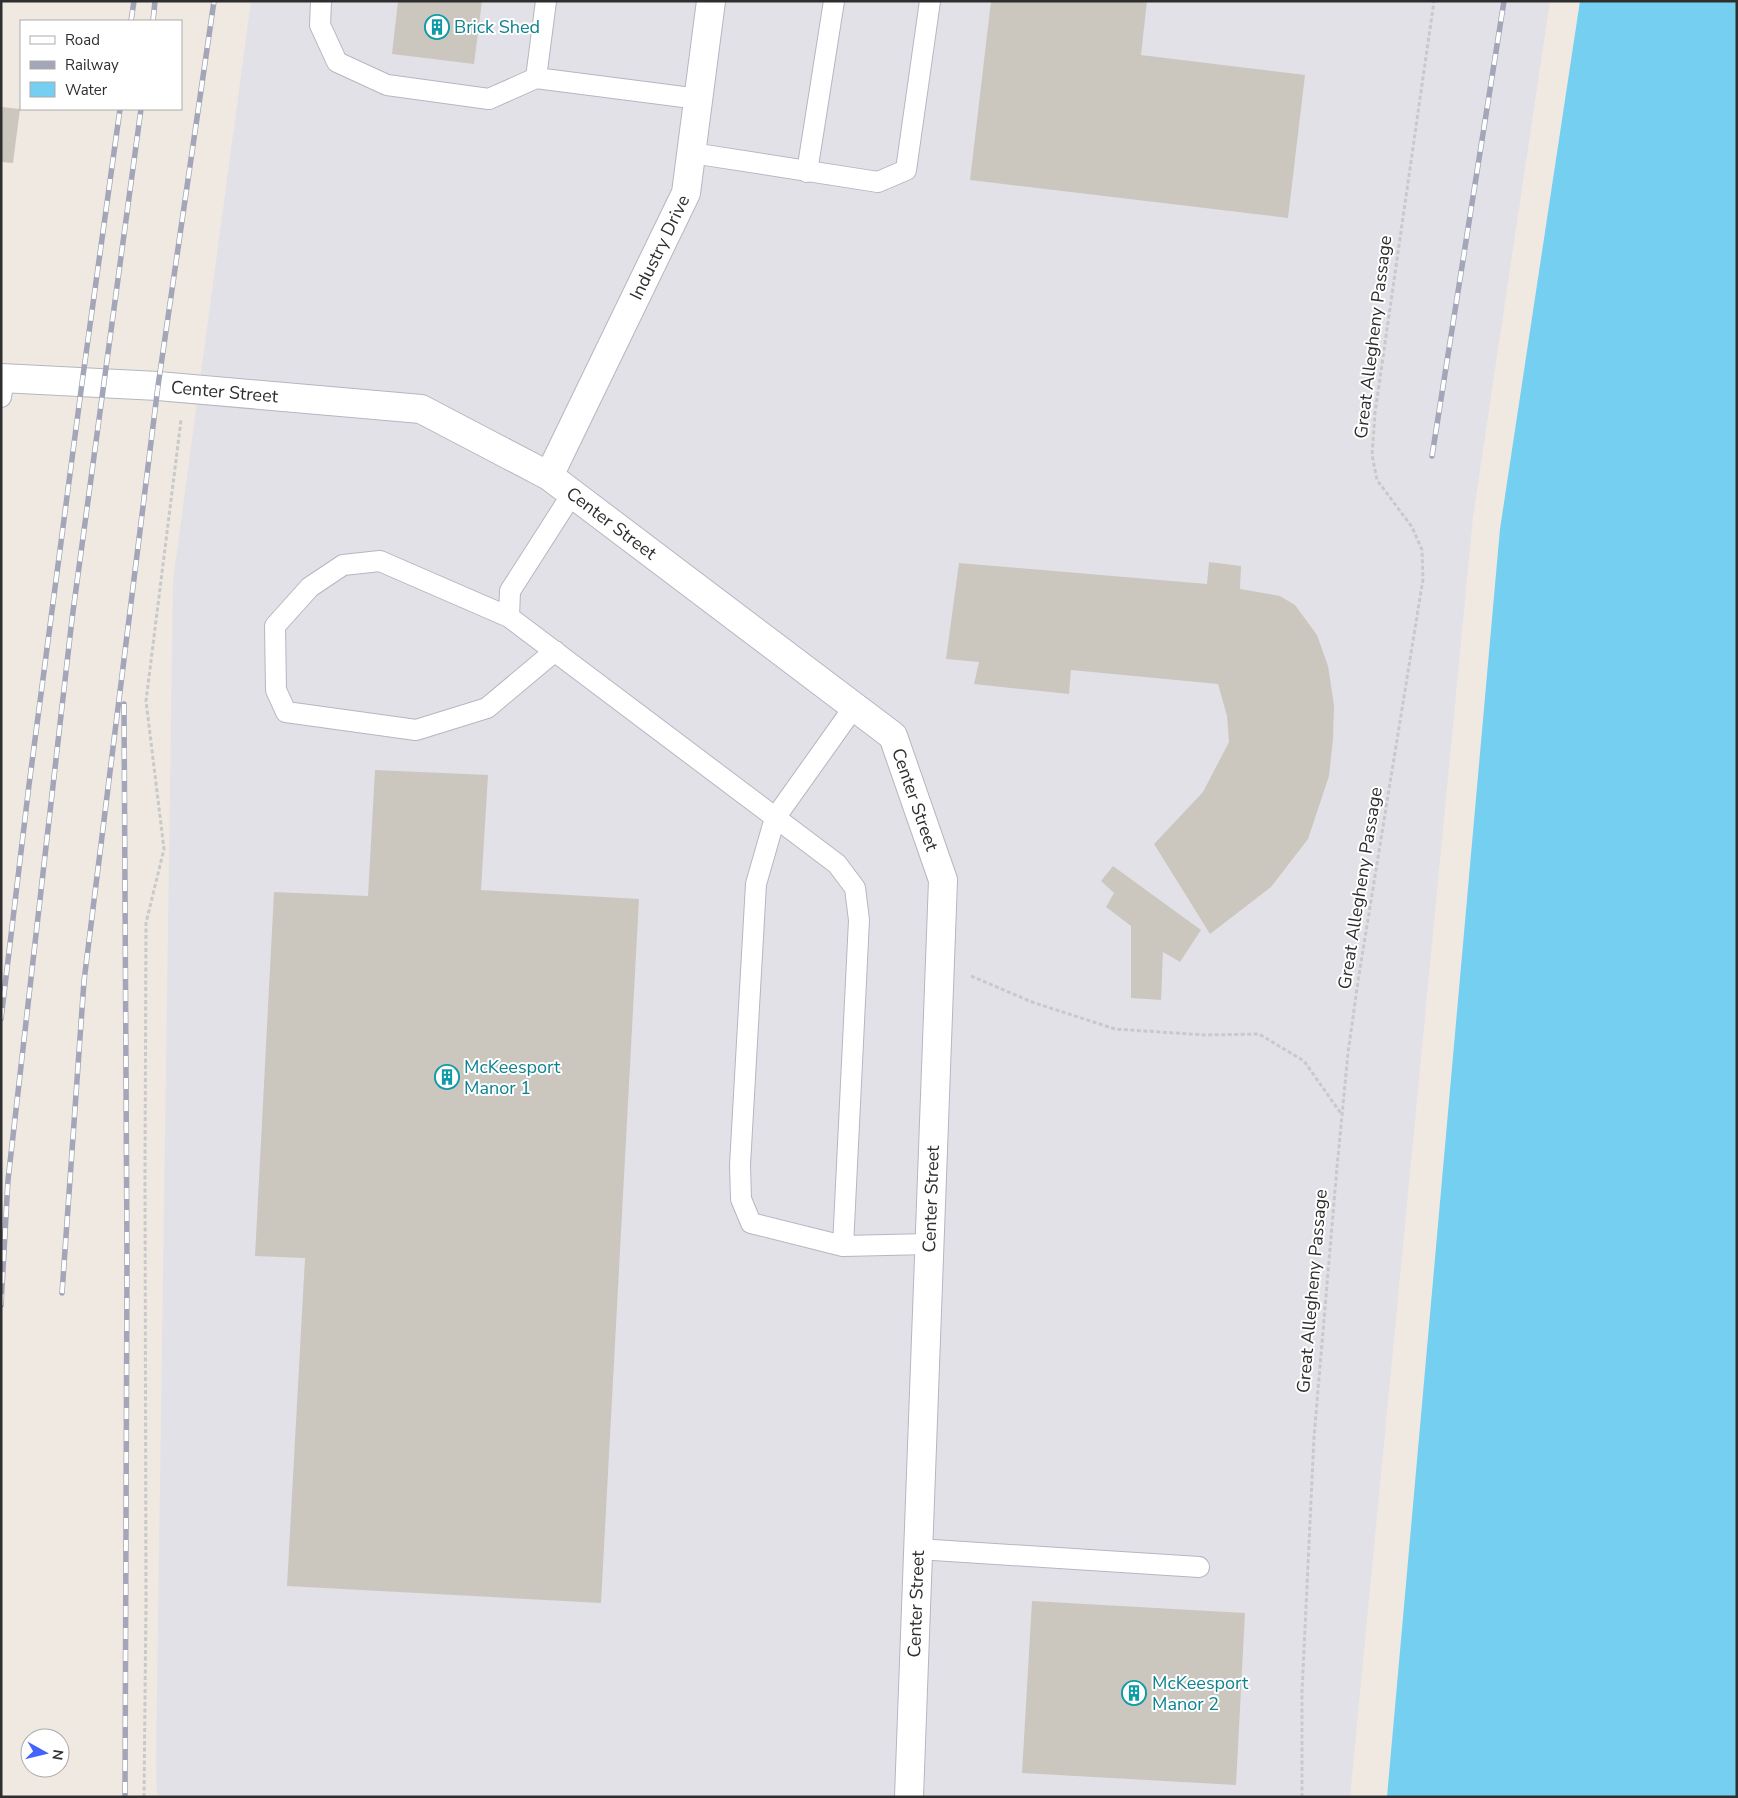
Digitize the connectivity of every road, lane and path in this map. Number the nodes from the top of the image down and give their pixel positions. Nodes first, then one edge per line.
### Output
1 (321, 1) edge
2 (546, 1) edge
3 (711, 1) edge
4 (834, 1) edge
5 (930, 1) edge
6 (1434, 1) edge
7 (536, 78) junction
8 (699, 99) junction
9 (692, 154) junction
10 (806, 172) junction
11 (2, 384) edge
12 (186, 389) junction
13 (549, 476) junction
14 (572, 494) junction
15 (509, 617) junction
16 (555, 651) junction
17 (854, 707) junction
18 (775, 818) junction
19 (940, 963) junction
20 (1342, 1115) junction
21 (929, 1244) junction
22 (843, 1246) junction
23 (918, 1549) junction
24 (1199, 1567) dead end
25 (144, 1797) edge
26 (909, 1797) edge
27 (1302, 1797) edge

1 - 7 lane
2 - 7 lane
3 - 8 street, Industry Drive
4 - 10 lane
5 - 10 lane
6 - 20 path, Great Allegheny Passage
7 - 8 lane
8 - 9 street, Industry Drive
9 - 10 lane
9 - 13 street, Industry Drive
11 - 12 street, Center Street
12 - 13 street, Center Street
12 - 25 path
13 - 14 street, Center Street
14 - 15 lane
14 - 17 street, Center Street
15 - 16 lane
15 - 16 lane
16 - 18 lane
17 - 18 lane
17 - 19 street, Center Street
18 - 22 lane
18 - 22 lane
19 - 20 path
19 - 21 street, Center Street
20 - 27 path, Great Allegheny Passage
21 - 22 lane
21 - 23 street, Center Street
23 - 24 lane
23 - 26 street, Center Street

